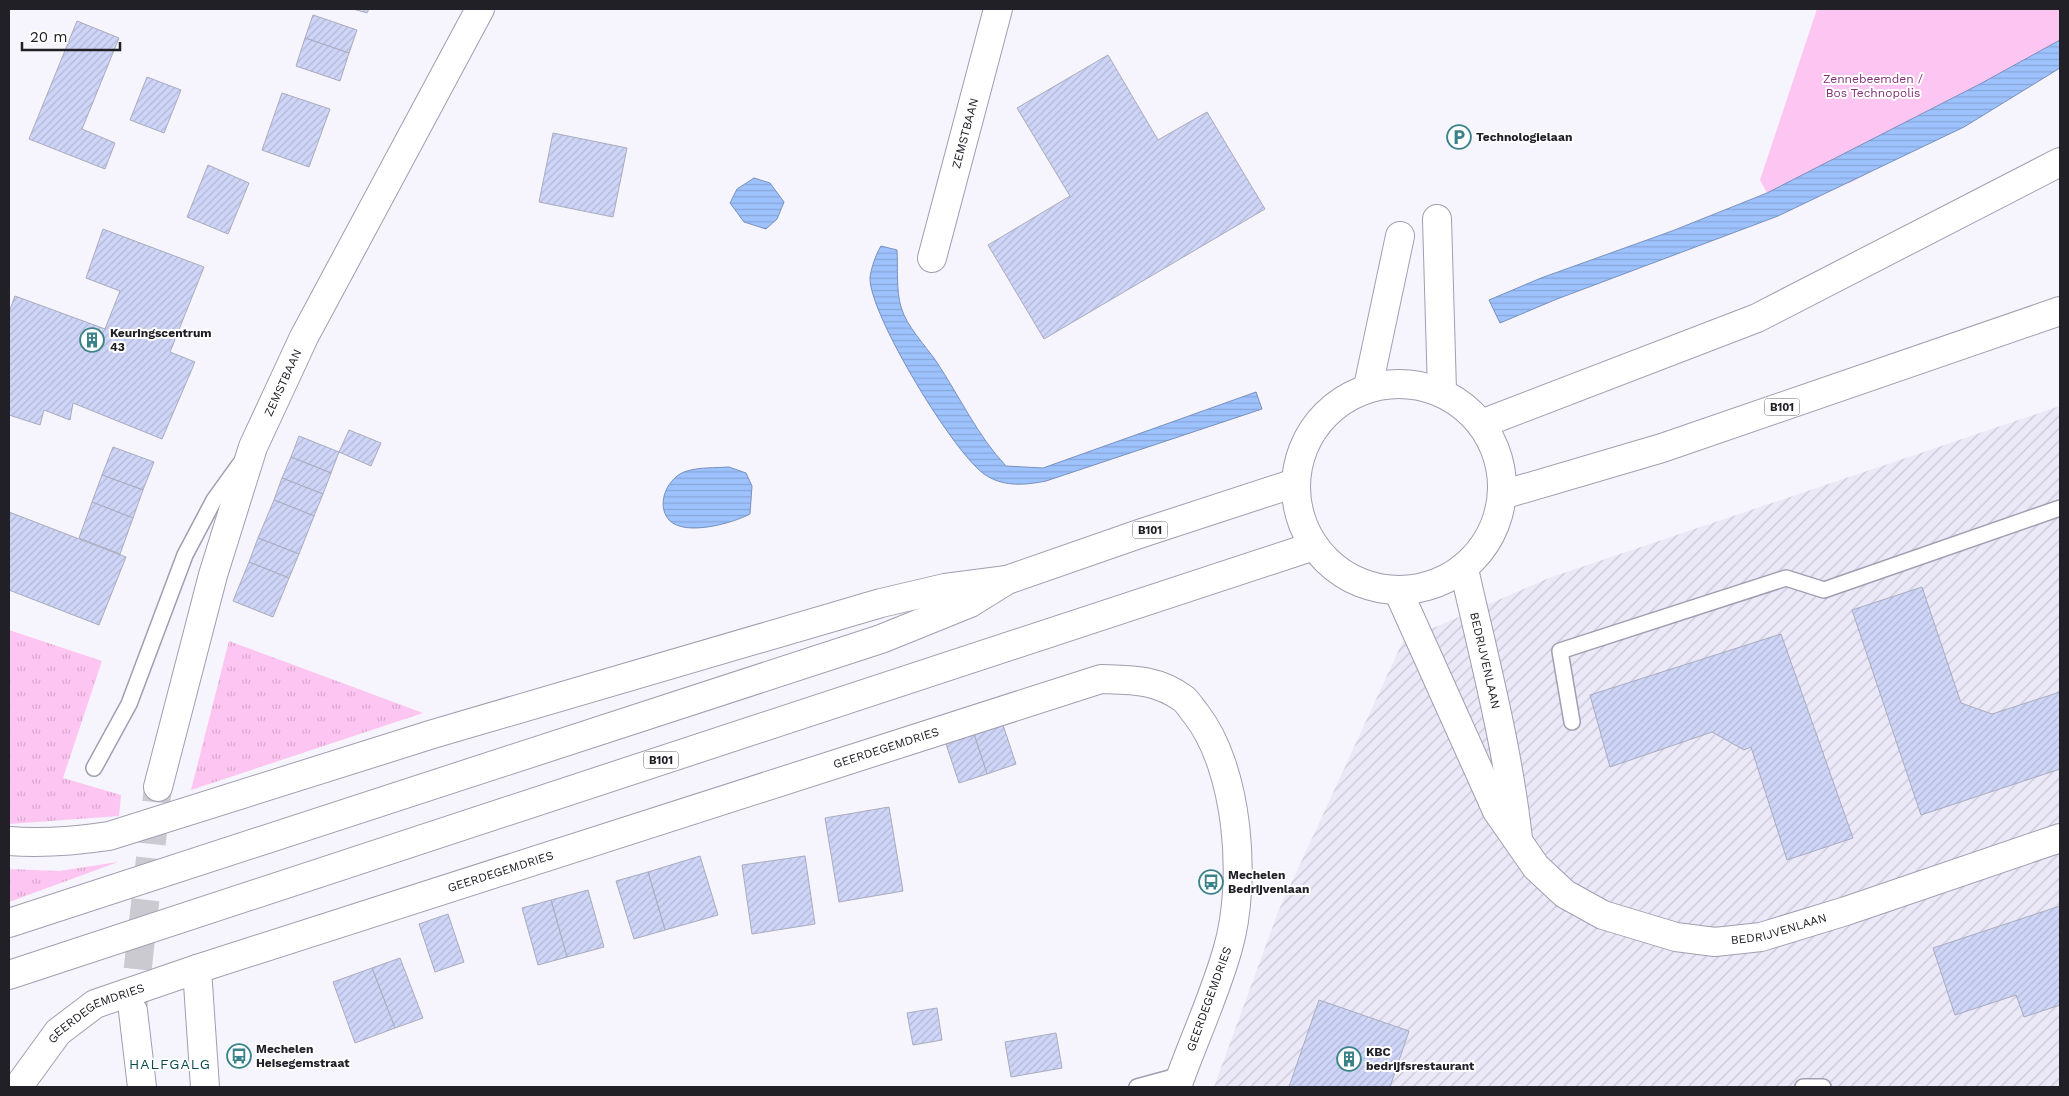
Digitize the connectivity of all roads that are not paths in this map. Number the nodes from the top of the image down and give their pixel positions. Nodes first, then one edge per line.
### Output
1 (480, 9) edge
2 (998, 9) edge
3 (2060, 162) edge
4 (1437, 219) dead end
5 (1400, 236) dead end
6 (932, 258) dead end
7 (2060, 311) edge
8 (1368, 387) junction
9 (1442, 391) junction
10 (1481, 424) junction
11 (252, 447) junction
12 (1295, 483) junction
13 (1502, 495) junction
14 (2060, 508) edge
15 (1314, 546) junction
16 (1464, 569) junction
17 (1006, 580) junction
18 (1399, 593) junction
19 (1572, 722) dead end
20 (94, 768) dead end
21 (158, 787) tunnel mouth
22 (2060, 838) edge
23 (1518, 840) junction
24 (9, 841) edge
25 (9, 923) edge
26 (197, 969) junction
27 (9, 975) edge
28 (134, 1011) tunnel mouth
29 (1179, 1081) edge
30 (18, 1087) edge
31 (142, 1087) edge
32 (206, 1087) edge
33 (1137, 1087) edge
34 (1802, 1087) edge
35 (1823, 1087) edge

1 - 11 main road, ZEMSTBAAN
2 - 6 main road, ZEMSTBAAN
3 - 10 main road
4 - 9 main road
5 - 8 main road
7 - 13 main road, B101
8 - 9 main road
8 - 12 main road
9 - 10 main road
10 - 13 main road
11 - 20 lane
11 - 21 main road, ZEMSTBAAN
12 - 15 main road
12 - 17 main road, B101
13 - 16 main road
14 - 19 lane
15 - 18 main road
15 - 27 main road, B101
16 - 18 main road
16 - 23 main road, BEDRIJVENLAAN
17 - 24 main road, B101
17 - 25 main road, B101
18 - 23 main road, BEDRIJVENLAAN
22 - 23 main road, BEDRIJVENLAAN
26 - 29 main road, GEERDEGEMDRIES
26 - 30 main road, GEERDEGEMDRIES
26 - 32 main road
28 - 31 main road
29 - 33 lane
34 - 35 lane

